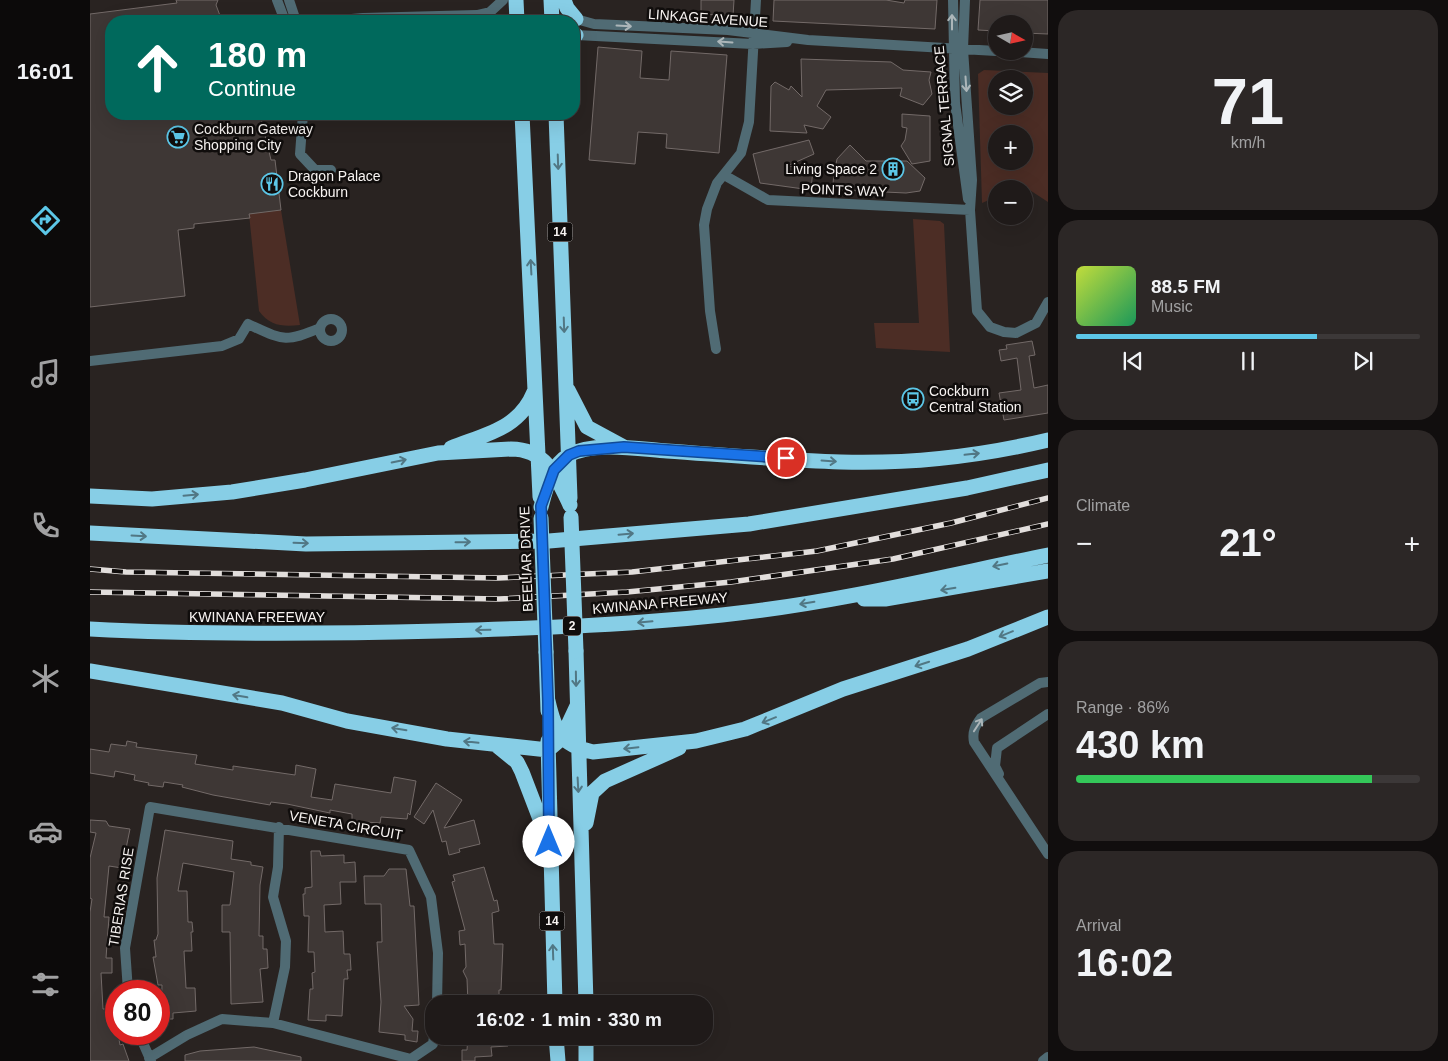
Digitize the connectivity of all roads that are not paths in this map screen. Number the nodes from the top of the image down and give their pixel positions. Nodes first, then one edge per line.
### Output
1 (277, 0) edge
2 (289, 0) edge
3 (503, 0) edge
4 (516, 0) edge
5 (551, 0) edge
6 (564, 0) edge
7 (756, 0) edge
8 (953, 0) edge
9 (965, 0) edge
10 (283, 15) edge
11 (294, 15) edge
12 (448, 15) edge
13 (517, 15) edge
14 (552, 15) edge
15 (573, 15) edge
16 (580, 20) edge
17 (754, 33) junction
18 (580, 35) edge
19 (808, 40) junction
20 (753, 44) junction
21 (952, 48) junction
22 (963, 49) junction
23 (988, 51) edge
24 (1033, 53) edge
25 (1048, 54) edge
26 (303, 120) edge
27 (520, 120) edge
28 (556, 120) edge
29 (331, 170) dead end
30 (724, 175) junction
31 (970, 210) junction
32 (1048, 302) edge
33 (321, 333) dead end
34 (716, 349) dead end
35 (90, 361) edge
36 (536, 387) junction
37 (566, 387) junction
38 (1048, 440) edge
39 (624, 447) junction
40 (438, 453) junction
41 (539, 455) junction
42 (569, 455) junction
43 (554, 470) junction
44 (1048, 470) edge
45 (90, 496) edge
46 (570, 511) junction
47 (541, 512) junction
48 (90, 533) edge
49 (1048, 555) edge
50 (1048, 571) edge
51 (835, 599) junction
52 (1048, 617) edge
53 (90, 629) edge
54 (90, 671) edge
55 (1048, 682) edge
56 (548, 701) junction
57 (577, 706) junction
58 (1048, 714) edge
59 (562, 738) junction
60 (696, 741) junction
61 (495, 745) junction
62 (577, 749) junction
63 (548, 750) junction
64 (150, 807) joint
65 (280, 827) junction
66 (549, 842) junction
67 (582, 844) junction
68 (1048, 849) edge
69 (1048, 854) edge
70 (127, 980) edge
71 (437, 995) edge
72 (555, 995) edge
73 (586, 995) edge
74 (273, 1023) junction
75 (144, 1045) edge
76 (432, 1045) edge
77 (557, 1045) edge
78 (586, 1045) edge
79 (1048, 1058) edge
80 (150, 1059) edge
81 (558, 1061) edge
82 (586, 1061) edge
83 (1043, 1061) edge

1 - 10 street
2 - 11 street
3 - 12 street
4 - 13 highway
5 - 14 highway
6 - 15 highway
7 - 17 street
21 -> 8 street, SIGNAL TERRACE
9 - 22 street, SIGNAL TERRACE
16 -> 17 street, LINKAGE AVENUE
17 - 19 street, LINKAGE AVENUE
17 - 20 street
20 -> 18 street, LINKAGE AVENUE
19 - 20 street, LINKAGE AVENUE
19 - 21 street, LINKAGE AVENUE
20 - 30 street
21 - 22 street, LINKAGE AVENUE
21 - 31 street, SIGNAL TERRACE
22 - 23 street, LINKAGE AVENUE
22 -> 31 street, SIGNAL TERRACE
24 - 25 street
26 - 29 street
36 -> 27 highway, BEELIAR DRIVE / 14
28 -> 37 highway, 14
30 - 31 street, POINTS WAY
30 - 34 street
31 - 32 street, SIGNAL TERRACE
33 - 35 street
36 - 40 highway
36 - 41 highway, BEELIAR DRIVE / 14
37 - 39 highway
37 - 42 highway, 14
39 -> 38 highway
39 - 42 highway
40 - 41 highway
45 -> 40 highway
41 - 43 highway
41 - 47 highway, BEELIAR DRIVE / 14
42 - 43 highway
42 - 46 highway, 14
43 - 46 highway
43 - 47 highway
48 -> 44 highway
46 -> 57 highway, 14, bridge
47 - 56 highway, BEELIAR DRIVE / 14, bridge
49 -> 51 highway, KWINANA FREEWAY / 2
50 -> 51 highway
51 -> 53 highway, KWINANA FREEWAY / 2
52 -> 60 highway
61 -> 54 highway
69 -> 55 street
56 - 59 highway
56 - 63 highway, BEELIAR DRIVE / 14
57 - 59 highway
57 - 62 highway, 14
58 - 68 street
59 - 62 highway
59 - 63 highway
60 -> 62 highway
60 - 67 highway
61 - 63 highway
61 - 66 highway
62 -> 67 highway, 14
63 - 66 highway, BEELIAR DRIVE / 14
64 - 65 street, VENETA CIRCUIT
64 - 70 street, TIBERIAS RISE
65 - 71 street, VENETA CIRCUIT
65 - 74 street
72 -> 66 highway, BEELIAR DRIVE / 14
67 - 73 highway, 14
74 - 76 street
74 - 80 street
75 - 80 street
77 - 81 highway
78 - 82 highway
79 - 83 street

